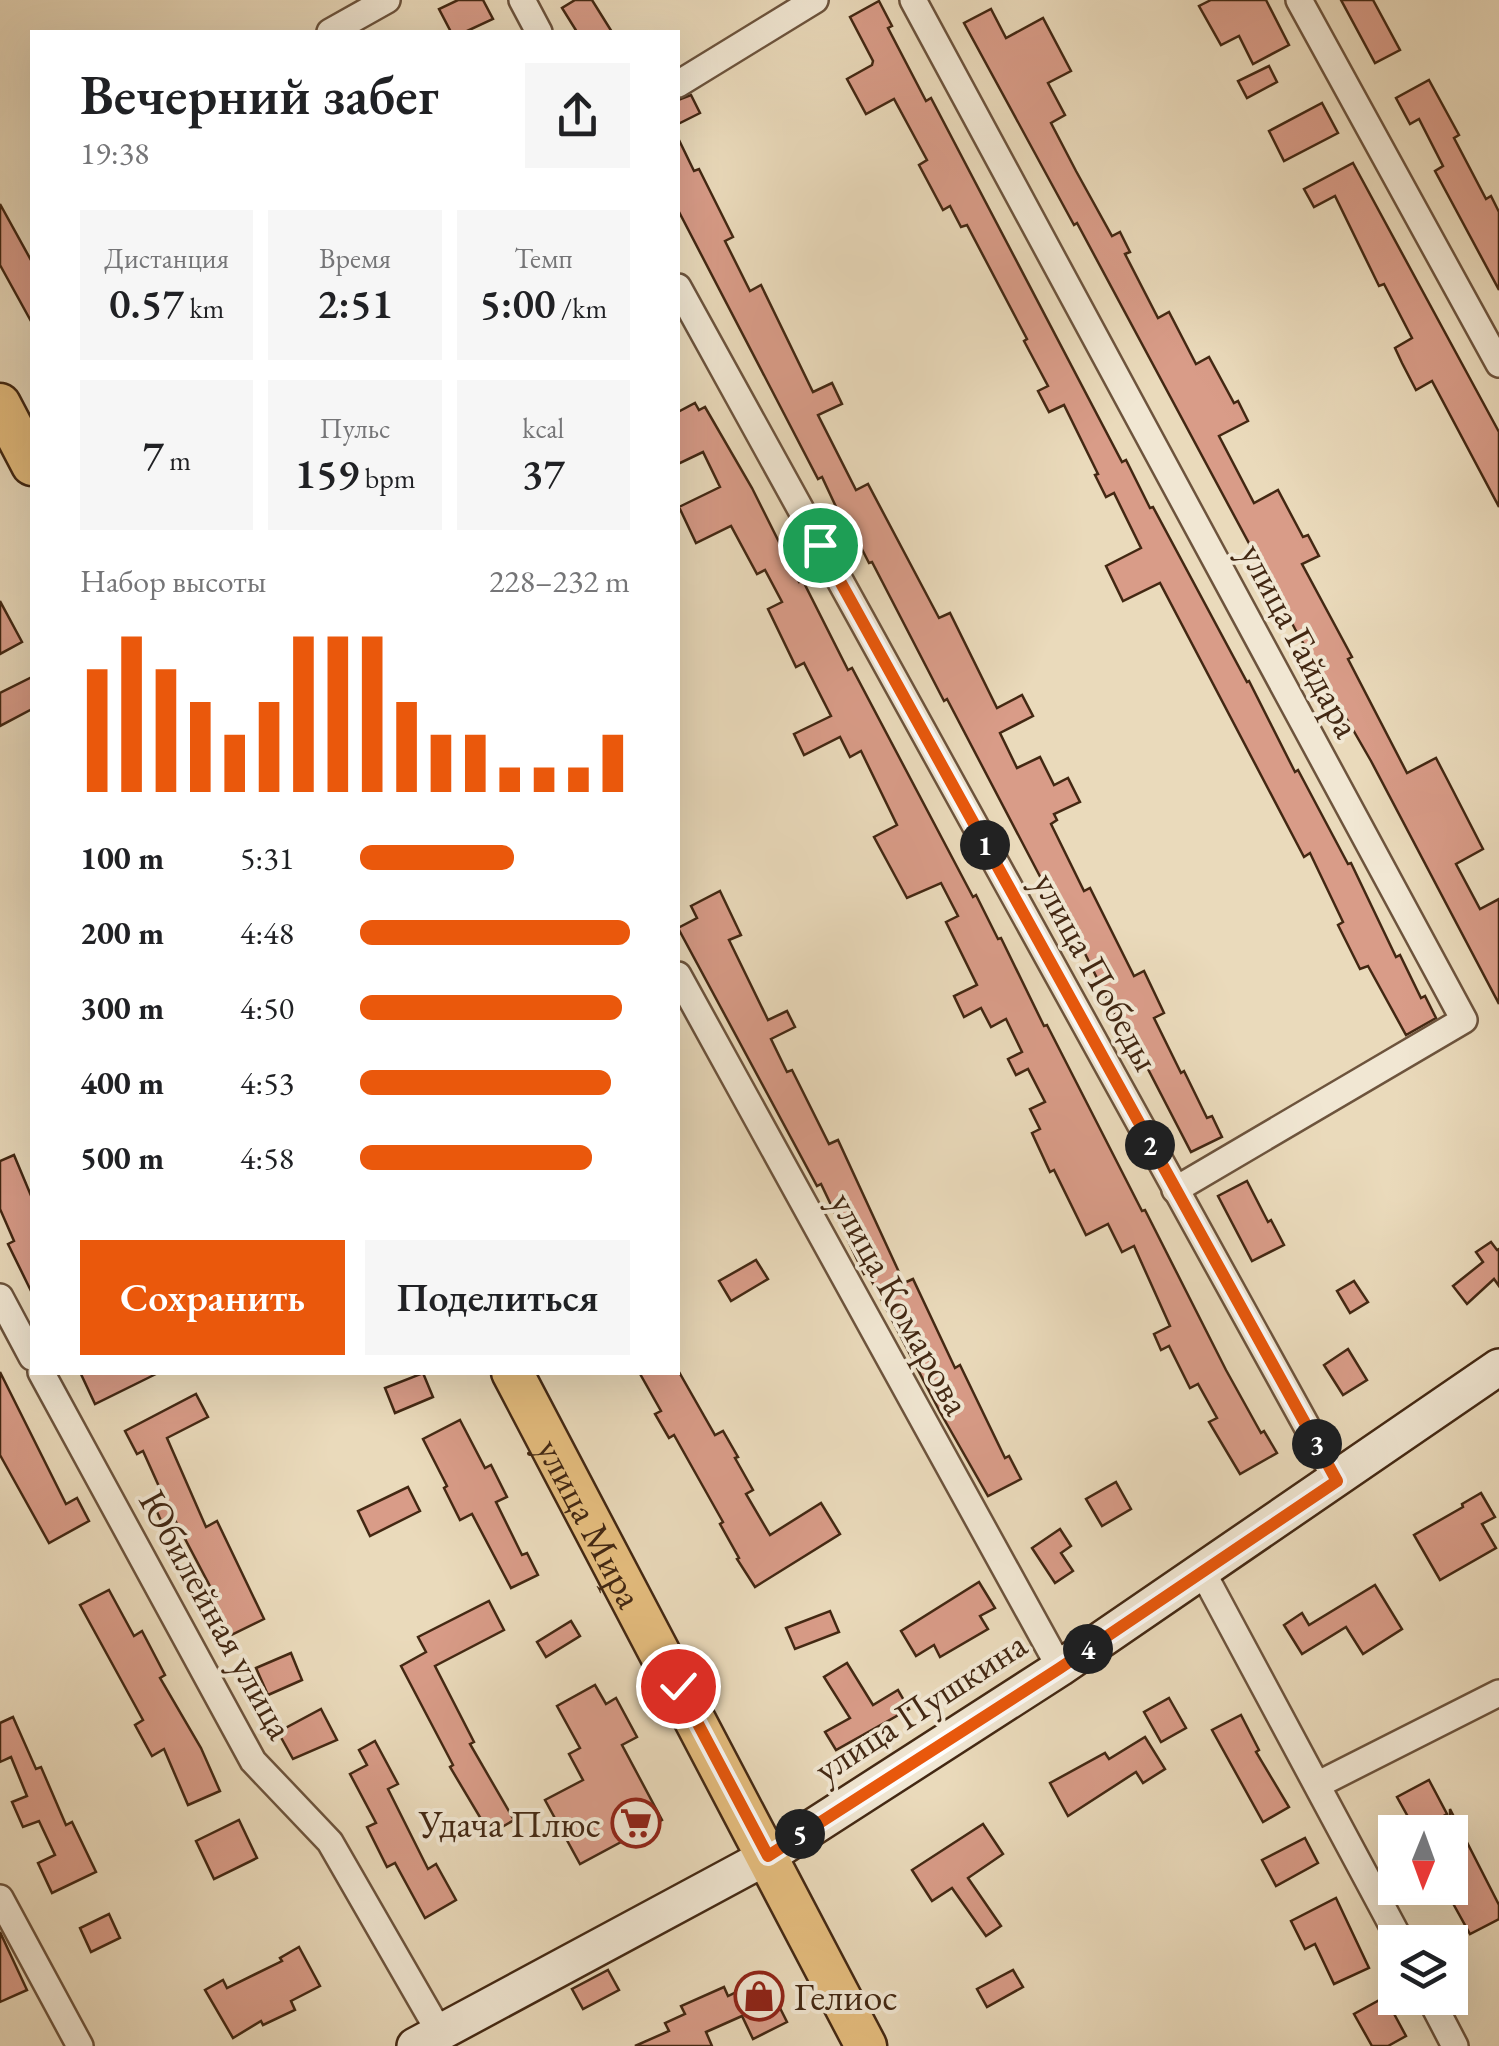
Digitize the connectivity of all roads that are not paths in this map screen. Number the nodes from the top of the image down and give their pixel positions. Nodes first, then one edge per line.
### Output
1 (387, 0) edge
2 (522, 0) edge
3 (815, 0) edge
4 (913, 0) edge
5 (1299, 0) edge
6 (334, 30) edge
7 (538, 30) edge
8 (680, 83) edge
9 (680, 291) edge
10 (1499, 364) edge
11 (0, 404) edge
12 (30, 462) edge
13 (680, 979) edge
14 (1175, 1190) junction
15 (0, 1298) edge
16 (30, 1353) edge
17 (1499, 1368) edge
18 (43, 1375) edge
19 (514, 1375) edge
20 (1337, 1481) junction
21 (1202, 1571) junction
22 (1060, 1668) junction
23 (1499, 1692) edge
24 (1319, 1784) junction
25 (768, 1856) junction
26 (0, 1898) edge
27 (1393, 1925) edge
28 (1439, 2015) edge
29 (427, 2039) edge
30 (80, 2046) edge
31 (866, 2046) edge
32 (1455, 2046) edge

1 - 6 street
2 - 7 street
3 - 8 street
4 - 14 street, улица Гайдара
5 - 10 street
9 - 14 street, улица Победы
11 - 12 main road
13 - 22 street, улица Комарова
14 - 20 street, улица Победы
15 - 16 street
17 - 20 street, улица Пушкина
18 - 29 street, Юбилейная улица
19 - 25 main road, улица Мира
20 - 21 street, улица Пушкина
21 - 22 street, улица Пушкина
21 - 24 street
22 - 25 street, улица Пушкина
23 - 24 street
24 - 27 street
25 - 29 street, улица Пушкина
25 - 31 main road, улица Мира
26 - 30 street
28 - 32 street

